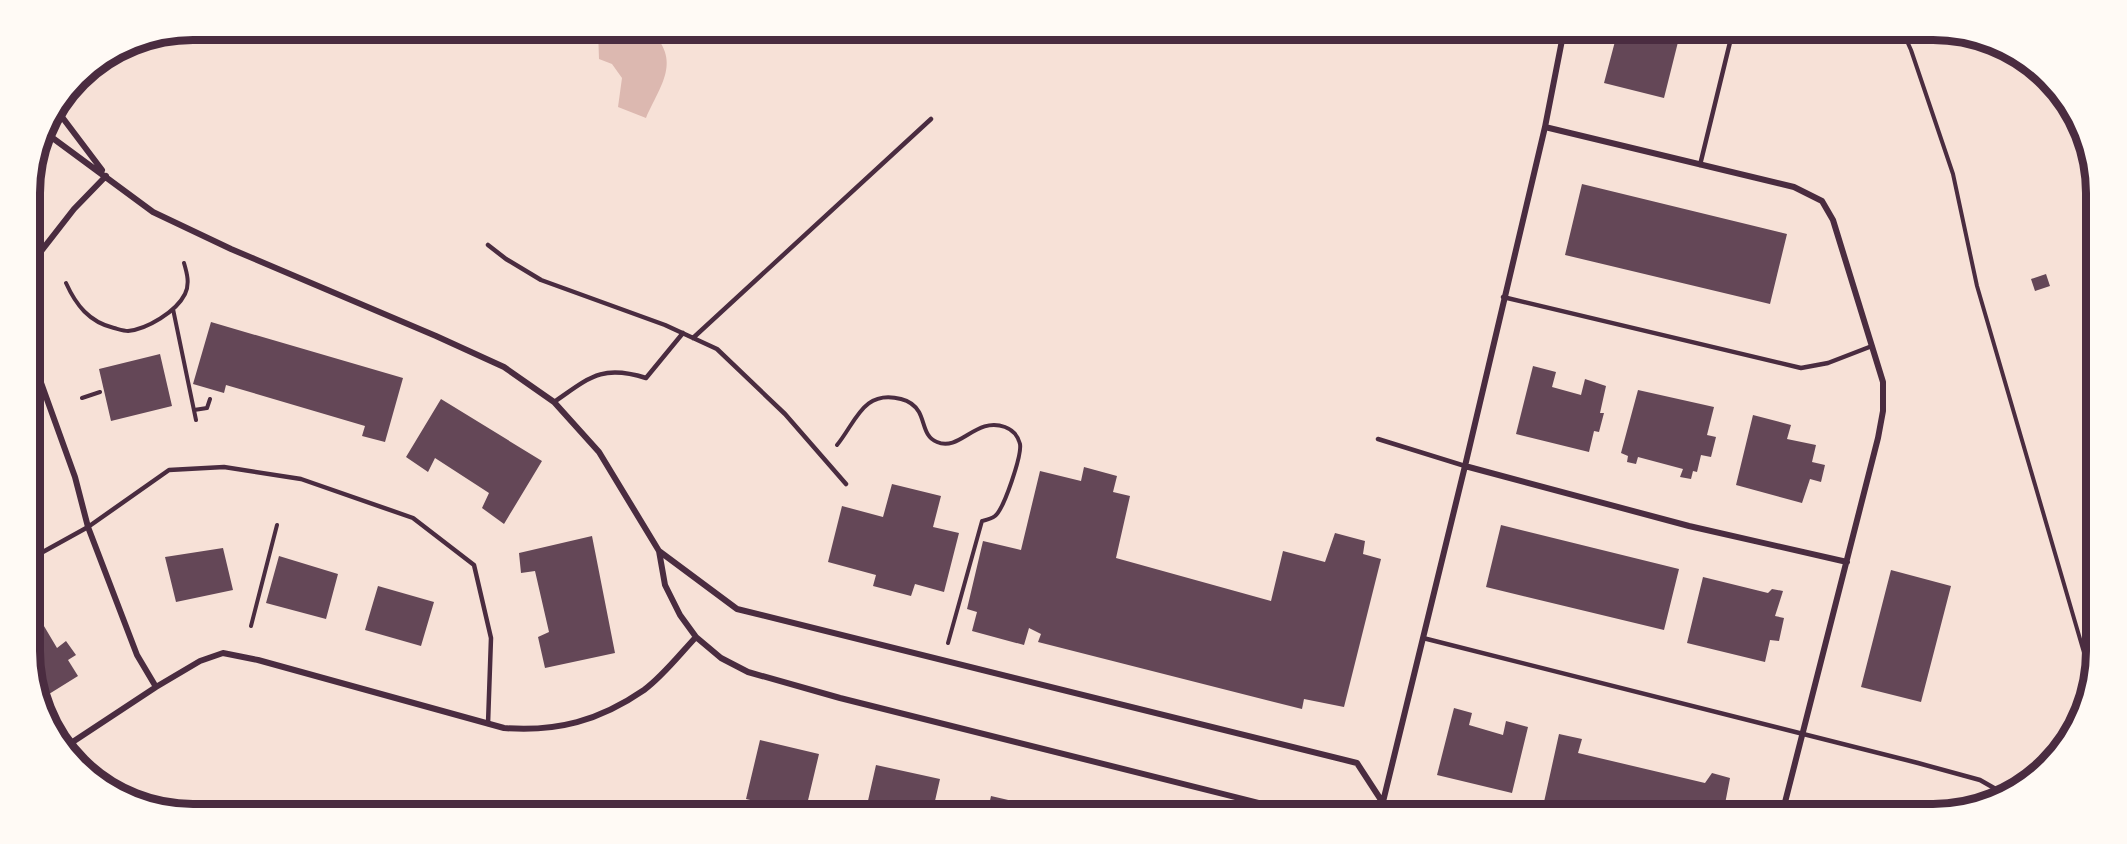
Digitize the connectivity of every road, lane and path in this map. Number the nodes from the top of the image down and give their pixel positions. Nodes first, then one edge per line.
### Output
1 (1562, 41) edge
2 (1730, 41) edge
3 (1907, 41) edge
4 (61, 116) edge
5 (931, 119) dead end
6 (1545, 127) junction
7 (52, 137) edge
8 (1700, 165) junction
9 (106, 176) junction
10 (488, 245) dead end
11 (41, 248) edge
12 (184, 263) dead end
13 (66, 283) dead end
14 (1503, 297) junction
15 (173, 309) junction
16 (682, 333) junction
17 (693, 338) junction
18 (1872, 346) junction
19 (41, 383) edge
20 (100, 392) dead end
21 (82, 398) dead end
22 (210, 399) dead end
23 (554, 402) junction
24 (194, 410) junction
25 (196, 420) dead end
26 (1378, 440) dead end
27 (824, 459) junction
28 (1465, 466) junction
29 (846, 484) dead end
30 (277, 525) dead end
31 (88, 527) junction
32 (659, 551) junction
33 (41, 553) edge
34 (1847, 562) junction
35 (251, 626) dead end
36 (696, 638) junction
37 (1423, 638) junction
38 (2086, 658) edge
39 (944, 660) junction
40 (156, 687) junction
41 (488, 724) junction
42 (1803, 733) junction
43 (71, 743) edge
44 (1997, 790) edge
45 (1261, 803) edge
46 (1383, 803) joint
47 (1785, 803) edge

1 - 6 street
2 - 8 lane
3 - 38 path
4 - 9 street
5 - 17 lane
6 - 8 street
6 - 14 street
7 - 9 street
8 - 18 street
9 - 11 street
9 - 23 street
10 - 16 lane
12 - 15 path
13 - 15 path
14 - 18 lane
14 - 28 street
15 - 24 path
16 - 17 lane
16 - 23 lane
17 - 27 lane
18 - 34 street
19 - 31 street
20 - 21 path
22 - 24 path
23 - 32 street
24 - 25 path
26 - 28 lane
27 - 29 lane
27 - 39 path
28 - 34 street
28 - 37 street
30 - 35 path
31 - 33 lane
31 - 40 street
31 - 41 lane
32 - 36 street
32 - 39 street
34 - 42 street
36 - 41 street
36 - 45 street
37 - 42 lane
37 - 46 street
39 - 46 street
40 - 41 street
40 - 43 street
42 - 44 lane
42 - 47 street

